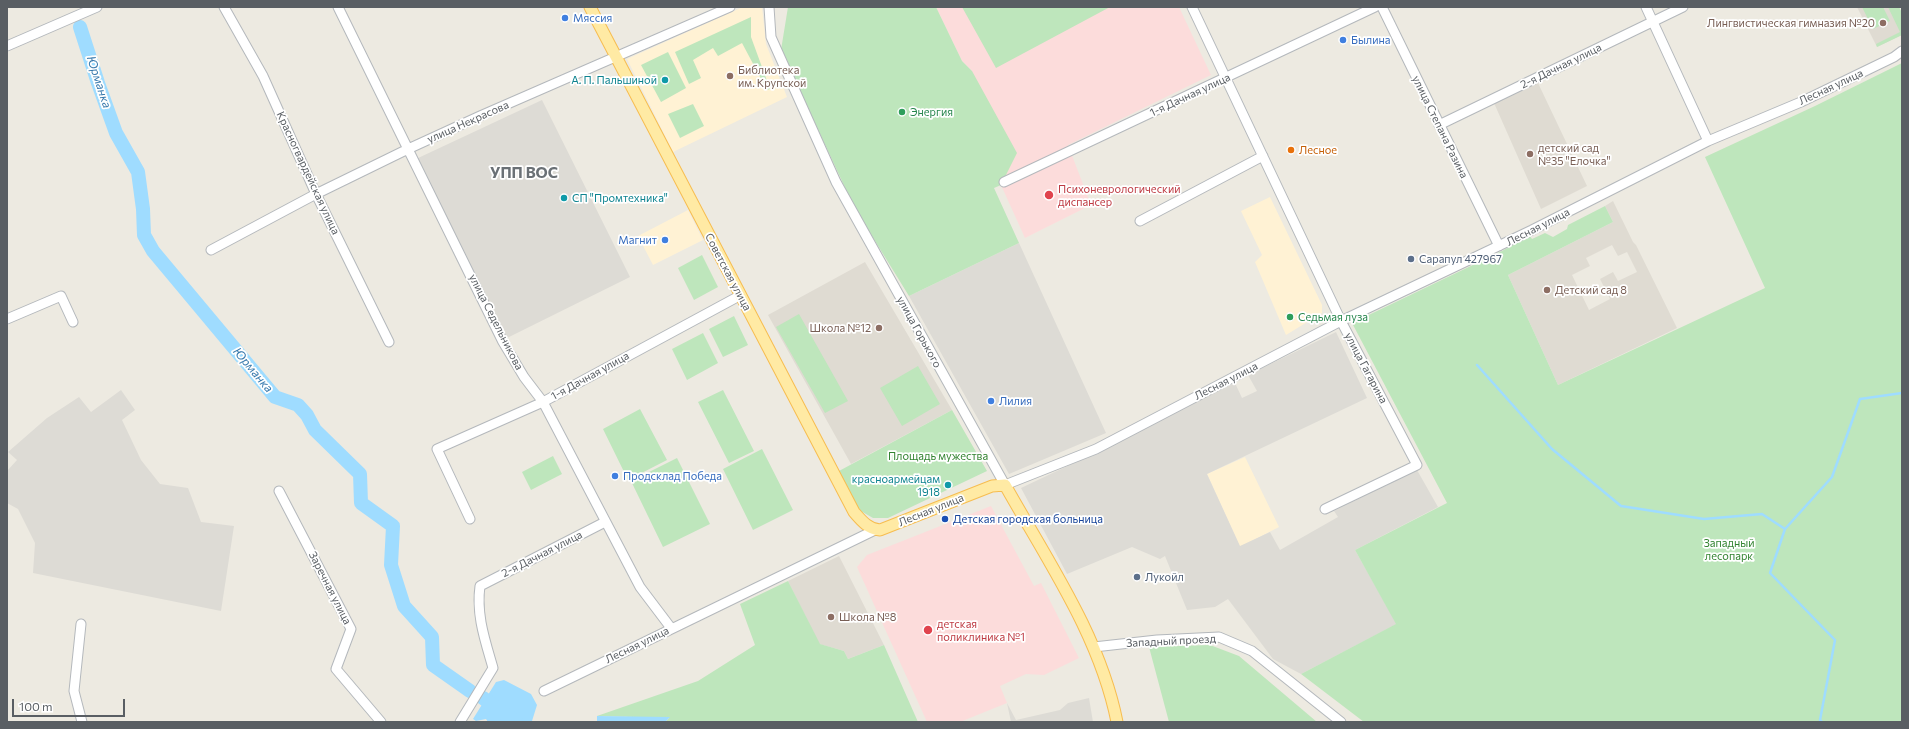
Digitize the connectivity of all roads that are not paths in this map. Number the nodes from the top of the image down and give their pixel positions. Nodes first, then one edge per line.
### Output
1 (97, 7) edge
2 (224, 7) edge
3 (338, 7) edge
4 (590, 7) edge
5 (730, 7) edge
6 (769, 7) edge
7 (1192, 7) edge
8 (1375, 7) edge
9 (1382, 7) edge
10 (1646, 7) edge
11 (1683, 7) edge
12 (1653, 22) junction
13 (7, 46) edge
14 (1902, 52) edge
15 (616, 58) junction
16 (1226, 78) junction
17 (1439, 125) junction
18 (1708, 141) junction
19 (408, 149) junction
20 (1263, 156) junction
21 (1004, 182) dead end
22 (316, 194) junction
23 (1140, 222) dead end
24 (1499, 246) junction
25 (211, 250) dead end
26 (741, 295) junction
27 (7, 320) edge
28 (1341, 321) junction
29 (73, 322) dead end
30 (389, 342) dead end
31 (543, 402) junction
32 (1005, 485) junction
33 (279, 491) dead end
34 (1325, 509) dead end
35 (470, 518) dead end
36 (605, 522) junction
37 (875, 530) junction
38 (81, 624) dead end
39 (671, 628) junction
40 (1094, 647) junction
41 (544, 691) dead end
42 (82, 722) edge
43 (381, 722) edge
44 (460, 722) edge
45 (1117, 722) edge
46 (1341, 722) edge

1 - 13 street
2 - 22 street, Красногвардейская улица
3 - 19 street, улица Седельникова
4 - 15 main road, Советская улица
5 - 15 street, улица Некрасова
6 - 32 street, улица Горького
7 - 16 street, улица Гагарина
8 - 16 street, 1-я Дачная улица
9 - 17 street, улица Степана Разина
10 - 12 street
11 - 12 street, 2-я Дачная улица
12 - 17 street, 2-я Дачная улица
12 - 18 street
14 - 18 street, Лесная улица
15 - 19 street, улица Некрасова
15 - 26 main road, Советская улица
16 - 20 street, улица Гагарина
16 - 21 street, 1-я Дачная улица
17 - 24 street, улица Степана Разина
18 - 24 street, Лесная улица
19 - 22 street, улица Некрасова
19 - 31 street, улица Седельникова
20 - 23 street
20 - 28 street, улица Гагарина
22 - 25 street, улица Некрасова
22 - 30 street, Красногвардейская улица
24 - 28 street, Лесная улица
26 - 31 street, 1-я Дачная улица
26 - 37 main road, Советская улица
27 - 29 street
28 - 32 street, Лесная улица
28 - 34 street, улица Гагарина
31 - 35 street, 1-я Дачная улица
31 - 36 street, улица Седельникова
32 - 37 main road, Лесная улица
32 - 40 main road, улица Горького
33 - 43 street, Заречная улица
36 - 39 street, улица Седельникова
36 - 44 street, 2-я Дачная улица
37 - 39 street, Лесная улица
38 - 42 street
39 - 41 street, Лесная улица
40 - 45 main road, улица Горького
40 - 46 street, Западный проезд

